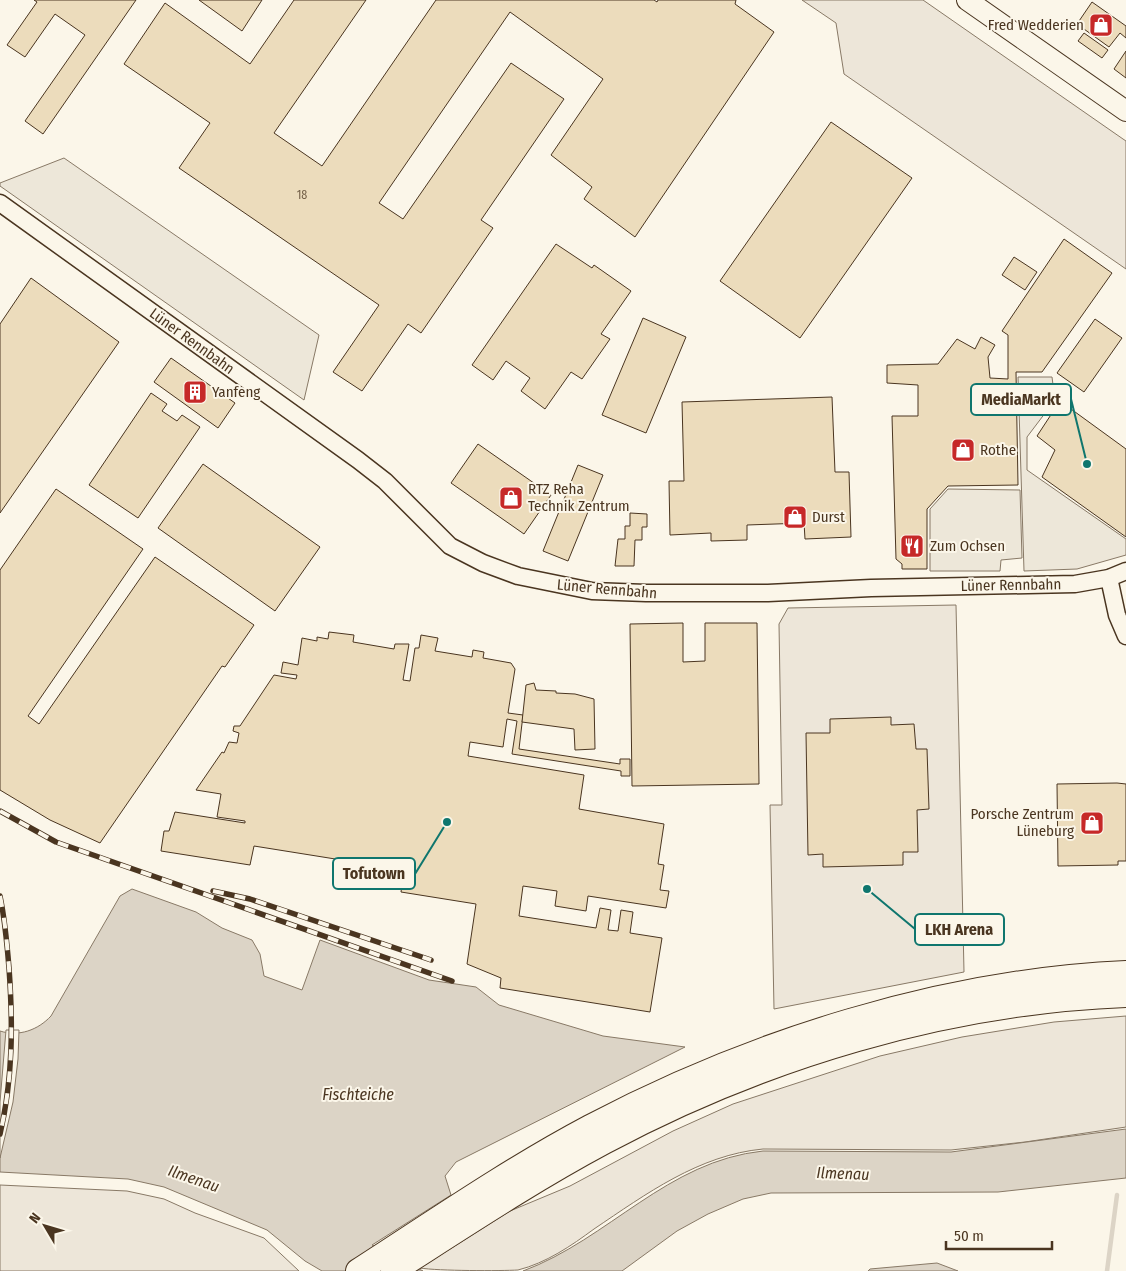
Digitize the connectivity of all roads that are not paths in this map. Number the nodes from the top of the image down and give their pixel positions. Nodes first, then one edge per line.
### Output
1 (967, 0) edge
2 (1126, 110) edge
3 (0, 203) edge
4 (1126, 572) edge
5 (1109, 578) junction
6 (1126, 636) edge
7 (1126, 973) edge
8 (1126, 995) edge
9 (358, 1271) edge
10 (393, 1271) edge

1 - 2 main road
3 - 5 street, Lüner Rennbahn
4 - 5 street, Lüner Rennbahn
5 - 6 street
7 - 9 highway
8 - 10 highway

